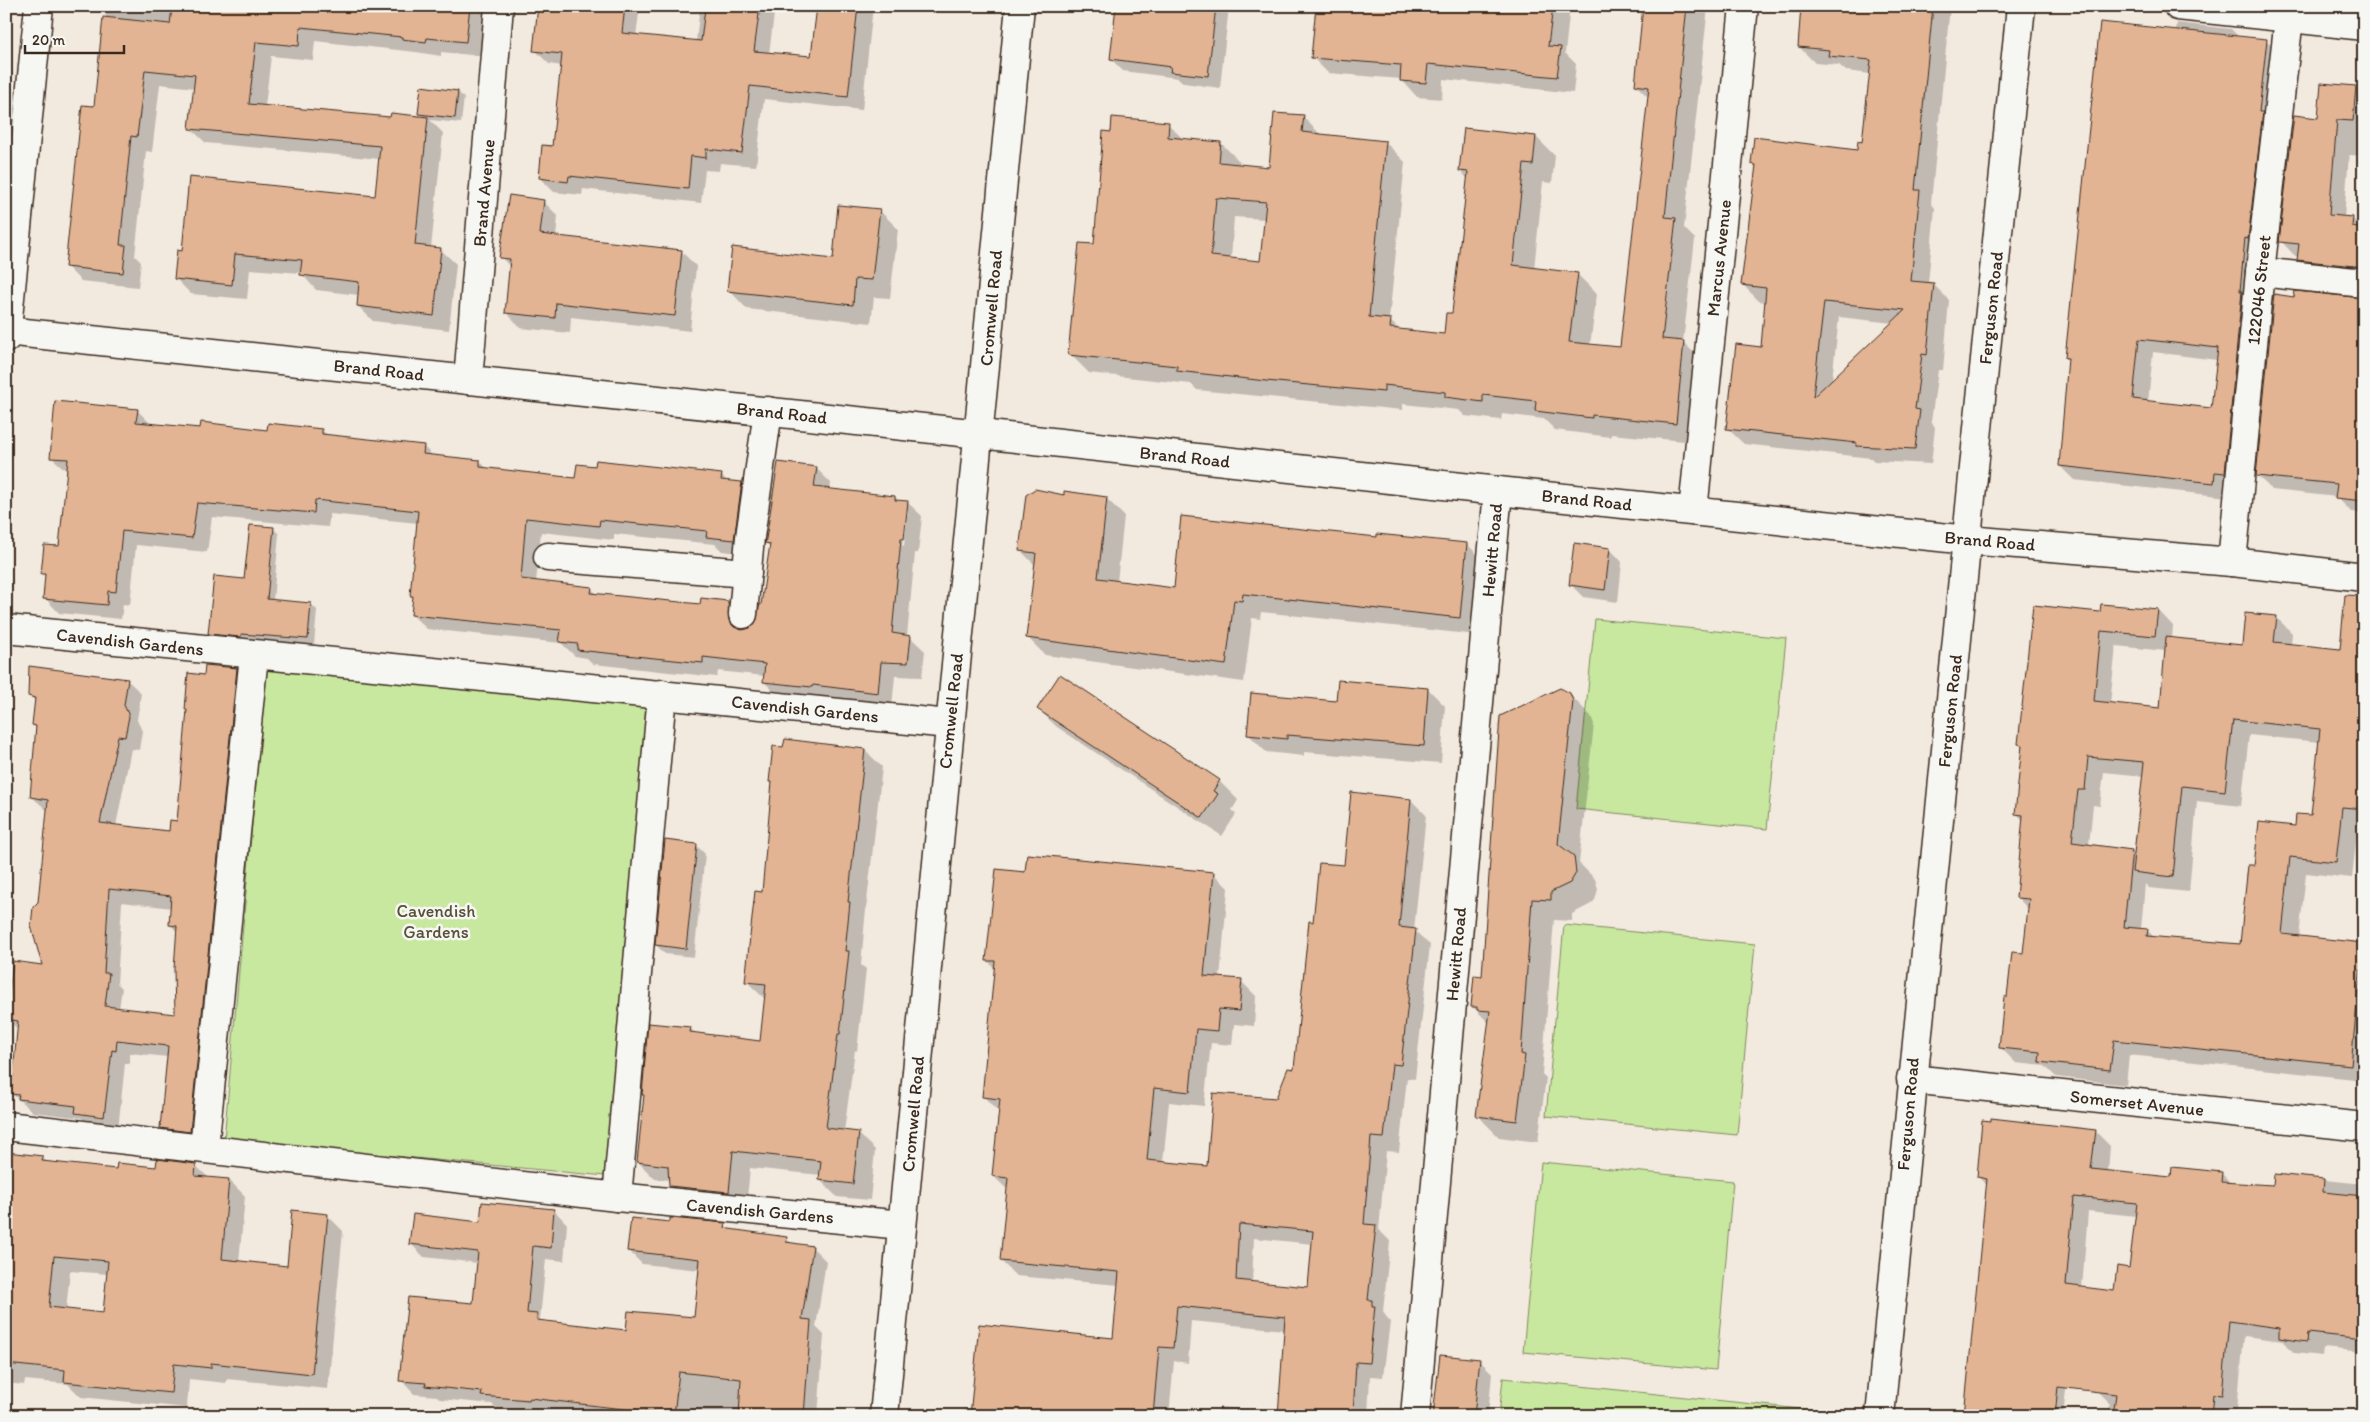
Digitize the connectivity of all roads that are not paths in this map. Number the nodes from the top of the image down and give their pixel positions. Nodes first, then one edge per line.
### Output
1 (39, 6) edge
2 (499, 6) edge
3 (1020, 6) edge
4 (1744, 6) edge
5 (2021, 6) edge
6 (2178, 6) edge
7 (2250, 10) edge
8 (2289, 18) junction
9 (2364, 26) edge
10 (2260, 272) junction
11 (2364, 283) edge
12 (6, 331) edge
13 (6, 338) edge
14 (468, 380) junction
15 (768, 411) junction
16 (980, 434) junction
17 (1498, 491) junction
18 (1693, 511) junction
19 (1968, 540) junction
20 (548, 557) dead end
21 (2232, 562) junction
22 (747, 573) junction
23 (2364, 577) edge
24 (743, 614) dead end
25 (6, 629) edge
26 (254, 655) junction
27 (662, 694) junction
28 (949, 724) junction
29 (1911, 1079) junction
30 (6, 1126) edge
31 (2364, 1127) edge
32 (204, 1148) junction
33 (617, 1198) junction
34 (902, 1225) junction
35 (884, 1416) edge
36 (1415, 1416) edge
37 (1880, 1416) edge

1 - 12 street
2 - 14 street, Brand Avenue
3 - 16 street, Cromwell Road
4 - 18 street, Marcus Avenue
5 - 19 street, Ferguson Road
6 - 7 street
7 - 8 street
8 - 9 street
8 - 10 street, 122046 Street
10 - 11 street
10 - 21 street, 122046 Street
12 - 13 street
12 - 14 street, Brand Road
14 - 15 street, Brand Road
15 - 16 street, Brand Road
15 - 22 street
16 - 17 street, Brand Road
16 - 28 street, Cromwell Road
17 - 18 street, Brand Road
17 - 36 street, Hewitt Road
18 - 19 street, Brand Road
19 - 21 street, Brand Road
19 - 29 street, Ferguson Road
20 - 22 street
21 - 23 street, Brand Road
22 - 24 street
25 - 26 street, Cavendish Gardens
26 - 27 street, Cavendish Gardens
26 - 32 street
27 - 28 street, Cavendish Gardens
27 - 33 street
28 - 34 street, Cromwell Road
29 - 31 street, Somerset Avenue
29 - 37 street, Ferguson Road
30 - 32 street, Cavendish Gardens
32 - 33 street, Cavendish Gardens
33 - 34 street, Cavendish Gardens
34 - 35 street, Cromwell Road

